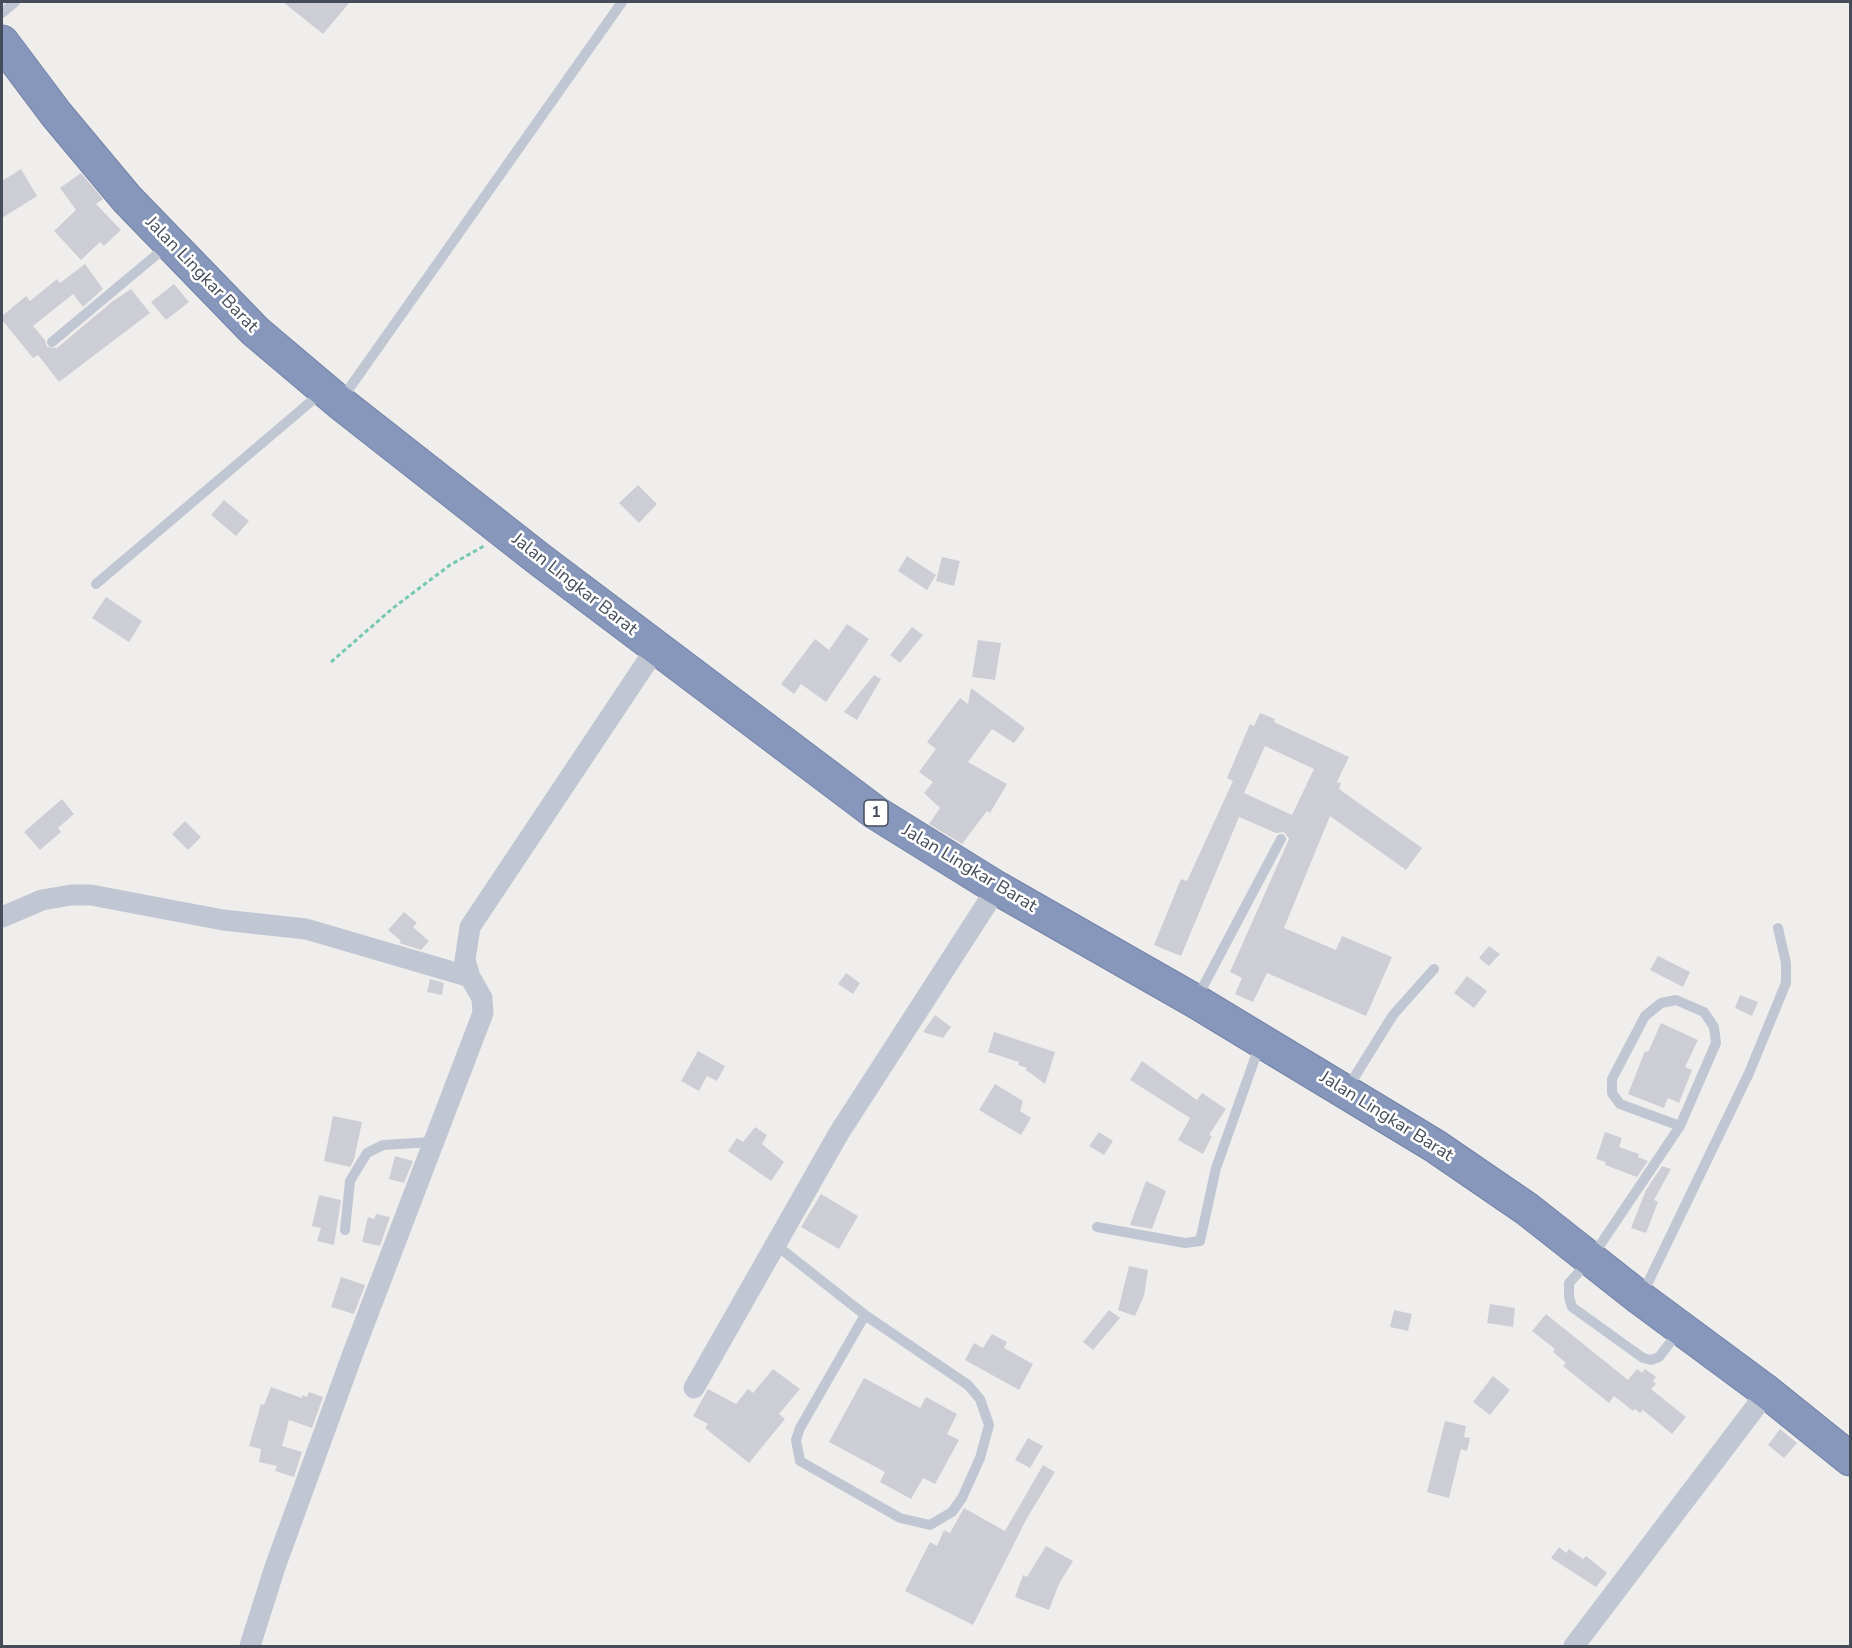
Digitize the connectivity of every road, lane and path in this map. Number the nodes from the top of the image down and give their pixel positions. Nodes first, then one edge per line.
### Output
1 (15, 2) edge
2 (622, 2) edge
3 (2, 14) edge
4 (2, 42) edge
5 (170, 243) junction
6 (52, 342) dead end
7 (331, 396) junction
8 (507, 533) junction
9 (96, 584) dead end
10 (656, 648) junction
11 (331, 662) dead end
12 (1281, 839) dead end
13 (997, 888) junction
14 (2, 917) edge
15 (1778, 928) dead end
16 (1434, 969) dead end
17 (470, 977) junction
18 (1195, 1001) junction
19 (1261, 1041) junction
20 (1345, 1092) junction
21 (1680, 1126) junction
22 (432, 1142) junction
23 (1096, 1227) dead end
24 (345, 1230) dead end
25 (776, 1245) junction
26 (1590, 1260) junction
27 (1640, 1298) junction
28 (865, 1315) junction
29 (1681, 1329) junction
30 (694, 1388) dead end
31 (1767, 1392) junction
32 (1851, 1459) edge
33 (250, 1647) edge
34 (1574, 1647) edge

1 - 3 lane
2 - 7 lane
4 - 5 highway, Jalan Lingkar Barat / 1
5 - 6 lane
5 - 7 highway, Jalan Lingkar Barat / 1
7 - 8 highway, Jalan Lingkar Barat / 1
7 - 9 lane
8 - 10 highway, Jalan Lingkar Barat / 1
8 - 11 path
10 - 13 highway, Jalan Lingkar Barat / 1
10 - 17 street
12 - 18 lane
13 - 18 highway, Jalan Lingkar Barat / 1
13 - 25 street
14 - 17 street
15 - 27 lane
16 - 20 lane
17 - 22 street
18 - 19 highway, Jalan Lingkar Barat / 1
19 - 20 highway, Jalan Lingkar Barat / 1
19 - 23 lane
20 - 26 highway, Jalan Lingkar Barat / 1
21 - 21 lane
21 - 26 lane
22 - 24 lane
22 - 33 street
25 - 28 lane
25 - 30 street
26 - 27 highway, Jalan Lingkar Barat / 1
26 - 29 lane
27 - 29 highway, Jalan Lingkar Barat / 1
28 - 28 lane
29 - 31 highway, Jalan Lingkar Barat / 1
31 - 32 highway, Jalan Lingkar Barat / 1
31 - 34 street

